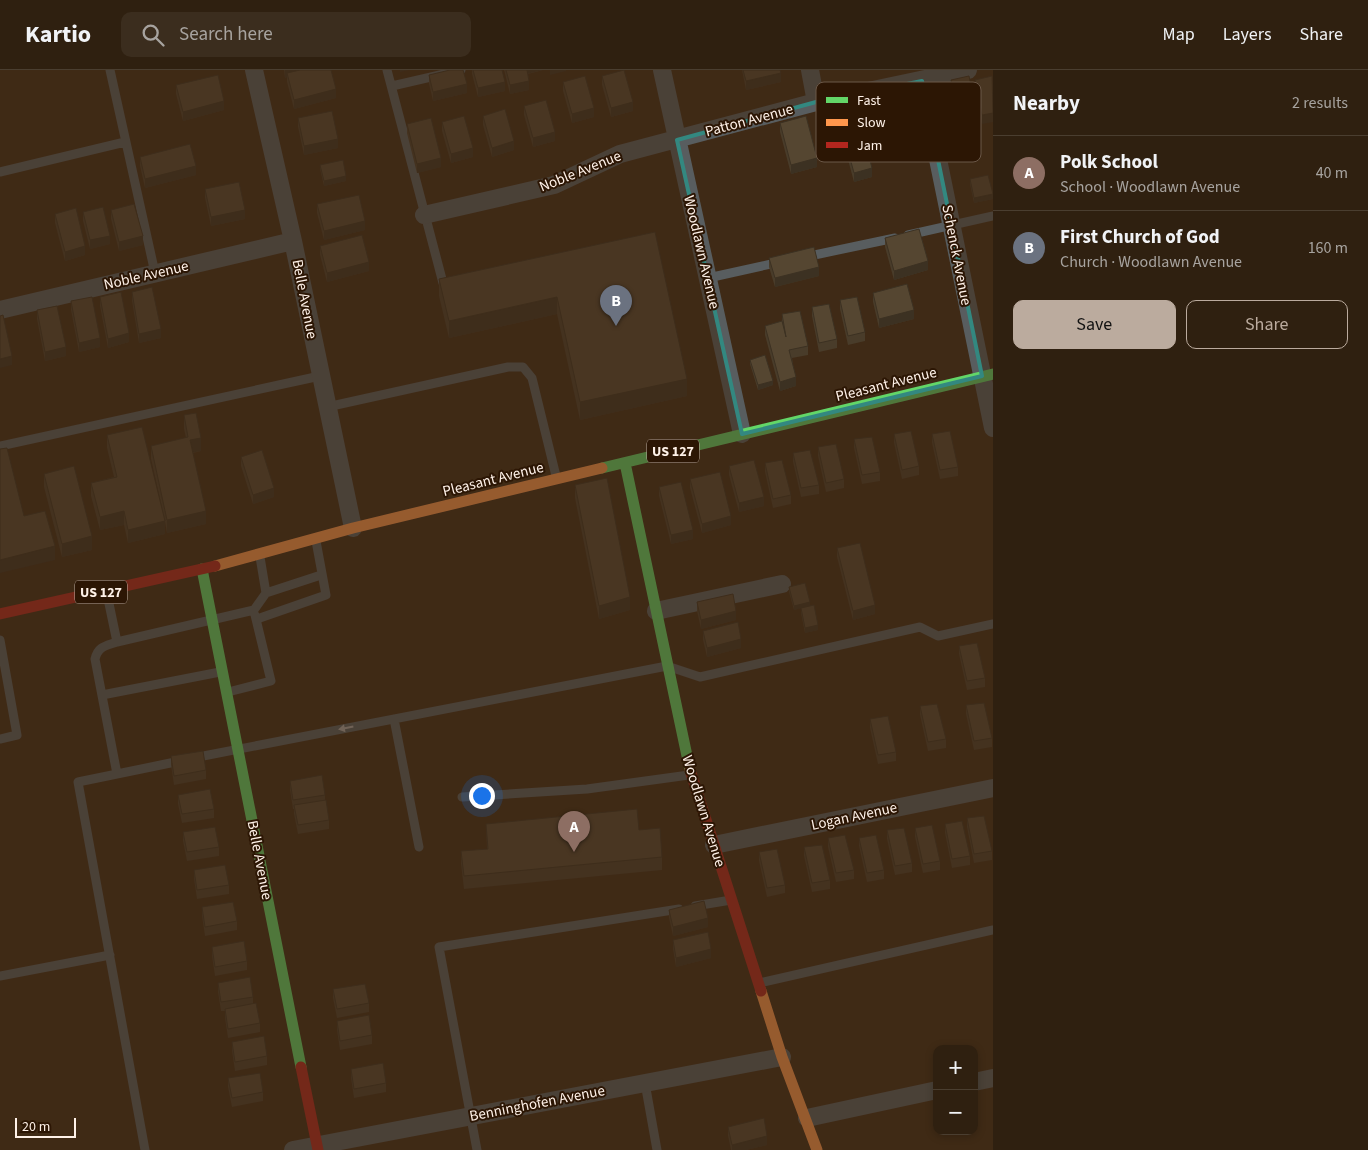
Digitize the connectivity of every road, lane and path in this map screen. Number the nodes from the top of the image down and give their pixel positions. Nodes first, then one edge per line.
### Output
1 (110, 70) edge
2 (254, 70) edge
3 (388, 70) edge
4 (462, 70) edge
5 (662, 70) edge
6 (810, 70) edge
7 (968, 70) edge
8 (949, 72) edge
9 (922, 81) joint
10 (917, 82) edge
11 (392, 86) junction
12 (816, 102) joint
13 (677, 140) junction
14 (125, 142) junction
15 (938, 162) edge
16 (0, 172) edge
17 (424, 215) junction
18 (993, 216) edge
19 (951, 226) junction
20 (293, 241) junction
21 (796, 259) edge
22 (786, 261) edge
23 (155, 273) junction
24 (708, 278) junction
25 (442, 282) edge
26 (0, 310) edge
27 (988, 375) edge
28 (320, 376) junction
29 (327, 407) junction
30 (993, 428) edge
31 (742, 434) junction
32 (0, 446) edge
33 (625, 463) junction
34 (557, 479) junction
35 (353, 528) junction
36 (315, 538) junction
37 (259, 554) junction
38 (202, 569) junction
39 (321, 575) junction
40 (782, 584) dead end
41 (106, 590) junction
42 (266, 593) junction
43 (254, 610) junction
44 (656, 611) junction
45 (0, 614) edge
46 (256, 619) junction
47 (213, 621) junction
48 (993, 624) edge
49 (0, 640) edge
50 (118, 642) junction
51 (1, 655) edge
52 (667, 666) junction
53 (223, 671) junction
54 (227, 693) junction
55 (102, 695) junction
56 (394, 719) junction
57 (0, 739) edge
58 (238, 749) junction
59 (117, 774) junction
60 (692, 774) junction
61 (993, 788) edge
62 (462, 797) dead end
63 (714, 845) junction
64 (419, 847) dead end
65 (732, 900) junction
66 (993, 930) edge
67 (110, 955) junction
68 (0, 976) edge
69 (758, 983) junction
70 (782, 1056) junction
71 (993, 1078) edge
72 (978, 1081) edge
73 (645, 1083) junction
74 (933, 1091) edge
75 (471, 1116) junction
76 (806, 1118) junction
77 (318, 1148) edge
78 (145, 1150) edge
79 (292, 1150) edge
80 (477, 1150) edge
81 (658, 1150) edge
82 (817, 1150) edge

1 - 14 lane
2 - 20 street, Belle Avenue
3 - 11 lane
4 - 11 lane
5 - 13 street, Woodlawn Avenue
6 - 12 street
7 - 8 street, Patton Avenue
8 - 9 street, Patton Avenue
9 - 10 street, Patton Avenue
11 - 17 lane
12 - 13 street, Patton Avenue
13 - 17 street, Noble Avenue
13 - 24 street, Woodlawn Avenue
14 - 16 lane
14 - 23 lane
15 - 19 street, Schenck Avenue
17 - 25 lane
18 - 19 lane
19 - 21 lane
19 - 27 street, Schenck Avenue
20 - 23 street, Noble Avenue
20 - 28 street, Belle Avenue
22 - 24 lane
23 - 26 street, Noble Avenue
24 - 31 street, Woodlawn Avenue
27 - 30 street, Schenck Avenue
27 - 31 street, Pleasant Avenue / US 127
28 - 29 street, Belle Avenue
28 - 32 lane
29 - 34 lane
29 - 35 street, Belle Avenue
31 - 33 street, Pleasant Avenue / US 127
33 - 34 street, Pleasant Avenue / US 127
33 - 44 street, Woodlawn Avenue
34 - 35 street, Pleasant Avenue / US 127
35 - 36 street, Pleasant Avenue / US 127
36 - 37 street, Pleasant Avenue / US 127
36 - 39 lane
37 - 38 street, Pleasant Avenue / US 127
37 - 42 lane
38 - 41 street, Pleasant Avenue / US 127
38 - 47 street, Belle Avenue
39 - 42 lane
39 - 46 lane
40 - 44 street
41 - 45 street, Pleasant Avenue / US 127
41 - 50 lane
42 - 43 lane
43 - 46 lane
43 - 47 lane
44 - 52 street, Woodlawn Avenue
46 - 54 lane
47 - 50 lane
47 - 53 street, Belle Avenue
48 - 52 lane
49 - 51 lane
50 - 55 lane
51 - 57 lane
52 - 56 lane
52 - 60 street, Woodlawn Avenue
53 - 54 street, Belle Avenue
53 - 55 lane
54 - 58 street, Belle Avenue
55 - 59 lane
56 -> 58 lane
56 - 64 lane
58 - 59 lane
58 - 77 street, Belle Avenue
59 - 67 lane
60 - 62 lane
60 - 63 street, Woodlawn Avenue
61 - 63 street, Logan Avenue
63 - 65 street, Woodlawn Avenue
65 - 69 street, Woodlawn Avenue
65 - 75 lane
66 - 69 lane
67 - 68 lane
67 - 78 lane
69 - 70 street, Woodlawn Avenue
70 - 73 street, Benninghofen Avenue
70 - 76 street, Woodlawn Avenue
71 - 72 street
73 - 75 street, Benninghofen Avenue
73 - 81 lane
74 - 76 street
75 - 77 street, Benninghofen Avenue
75 - 80 lane
76 - 82 street, Woodlawn Avenue
77 - 79 street, Benninghofen Avenue

